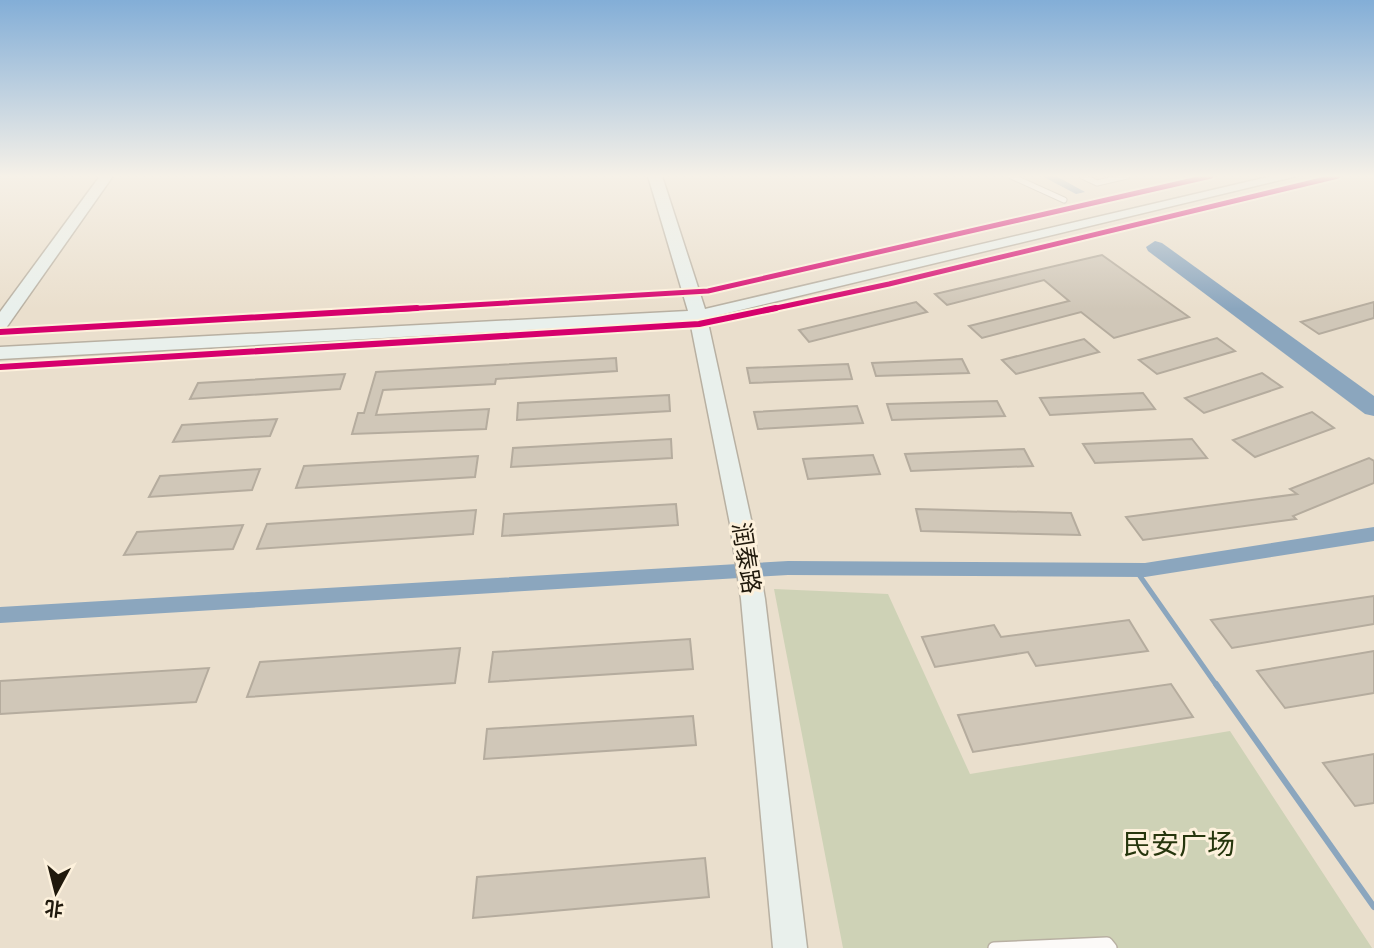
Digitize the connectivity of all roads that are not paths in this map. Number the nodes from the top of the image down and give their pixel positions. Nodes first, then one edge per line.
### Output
1 (75, 220) edge
2 (669, 220) edge
3 (1075, 220) edge
4 (1095, 220) edge
5 (697, 310) junction
6 (0, 324) edge
7 (0, 345) edge
8 (0, 353) edge
9 (790, 948) edge
10 (994, 948) edge
11 (1111, 948) edge

1 - 6 main road
2 - 5 main road, 润泰路
3 - 5 main road
4 - 5 main road
5 - 7 main road
5 - 8 main road
5 - 9 main road, 润泰路
10 - 11 lane

